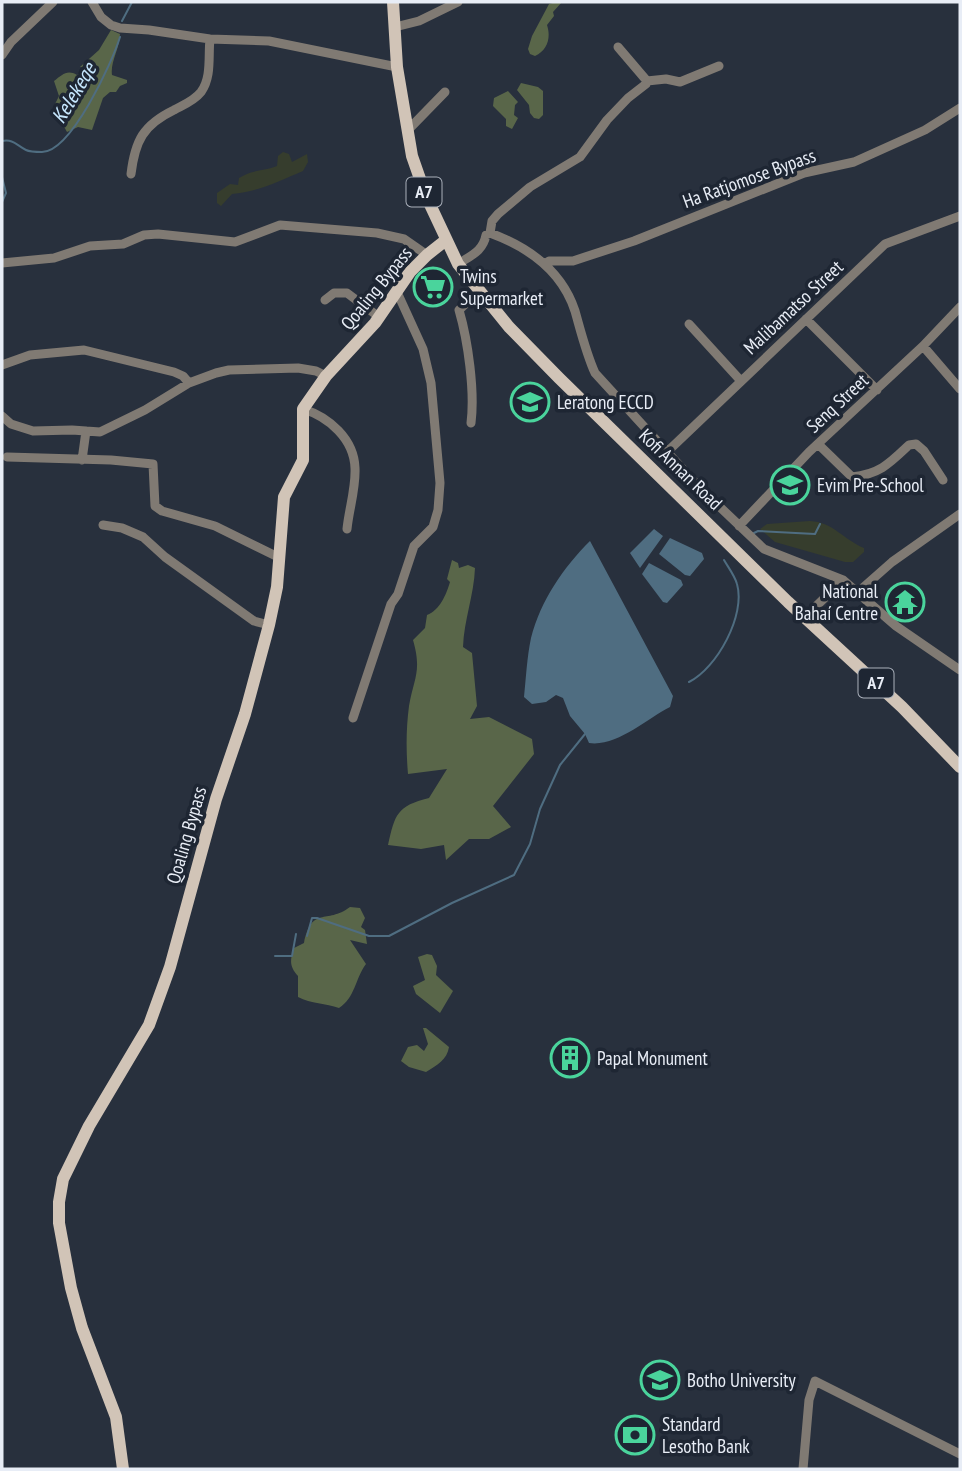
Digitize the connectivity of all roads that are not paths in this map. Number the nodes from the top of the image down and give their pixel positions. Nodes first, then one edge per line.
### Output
1 (52, 2) edge
2 (92, 2) edge
3 (393, 2) edge
4 (458, 2) edge
5 (395, 27) junction
6 (210, 39) junction
7 (618, 47) dead end
8 (2, 54) edge
9 (719, 66) dead end
10 (397, 67) junction
11 (647, 81) junction
12 (445, 92) dead end
13 (960, 108) edge
14 (407, 131) junction
15 (131, 174) dead end
16 (960, 216) edge
17 (490, 233) junction
18 (446, 240) junction
19 (427, 255) junction
20 (2, 263) edge
21 (458, 264) junction
22 (544, 264) junction
23 (397, 292) junction
24 (473, 297) dead end
25 (325, 300) dead end
26 (960, 307) edge
27 (379, 317) junction
28 (806, 319) junction
29 (689, 324) dead end
30 (923, 346) junction
31 (2, 365) edge
32 (326, 376) junction
33 (741, 381) junction
34 (189, 383) junction
35 (960, 389) edge
36 (877, 390) junction
37 (303, 409) junction
38 (2, 416) edge
39 (471, 423) dead end
40 (86, 431) junction
41 (818, 444) junction
42 (668, 451) junction
43 (6, 457) dead end
44 (82, 460) junction
45 (943, 480) dead end
46 (960, 513) edge
47 (103, 525) dead end
48 (739, 526) junction
49 (348, 529) dead end
50 (278, 557) junction
51 (843, 580) junction
52 (858, 592) junction
53 (805, 617) junction
54 (269, 625) junction
55 (960, 670) edge
56 (353, 718) dead end
57 (960, 768) edge
58 (960, 1454) edge
59 (123, 1469) edge
60 (803, 1469) edge

1 - 8 street
2 - 6 street
3 - 5 main road, Kofi Annan Road / A7
4 - 5 street
5 - 10 main road, Kofi Annan Road / A7
6 - 10 street
6 - 15 street
7 - 11 street
9 - 11 street
10 - 14 main road, Kofi Annan Road / A7
11 - 17 street
12 - 14 street
13 - 22 street, Ha Ratjomose Bypass
14 - 18 main road, Kofi Annan Road / A7
16 - 28 street, Malibamatso Street
17 - 21 street
17 - 22 street
18 - 19 main road, Qoaling Bypass
18 - 21 main road, Kofi Annan Road / A7
19 - 20 street
19 - 23 main road, Qoaling Bypass
21 - 53 main road, Kofi Annan Road / A7
22 - 42 street
23 - 27 main road, Qoaling Bypass
23 - 56 street
24 - 39 street
25 - 27 street
26 - 30 street, Senq Street
27 - 32 main road, Qoaling Bypass
28 - 33 street, Malibamatso Street
28 - 36 street
29 - 33 street
30 - 35 street
30 - 36 street, Senq Street
31 - 34 street
32 - 34 street
32 - 37 main road, Qoaling Bypass
33 - 42 street, Malibamatso Street
34 - 40 street
36 - 41 street, Senq Street
37 - 49 street
37 - 50 main road, Qoaling Bypass
38 - 40 street
40 - 44 street
41 - 45 street
41 - 48 street, Senq Street
42 - 48 street
43 - 44 street
44 - 50 street
46 - 52 street
47 - 54 street
48 - 51 street
50 - 54 main road, Qoaling Bypass
51 - 52 street
51 - 53 street
52 - 55 street
53 - 57 main road, Kofi Annan Road / A7
54 - 59 main road, Qoaling Bypass
58 - 60 street

